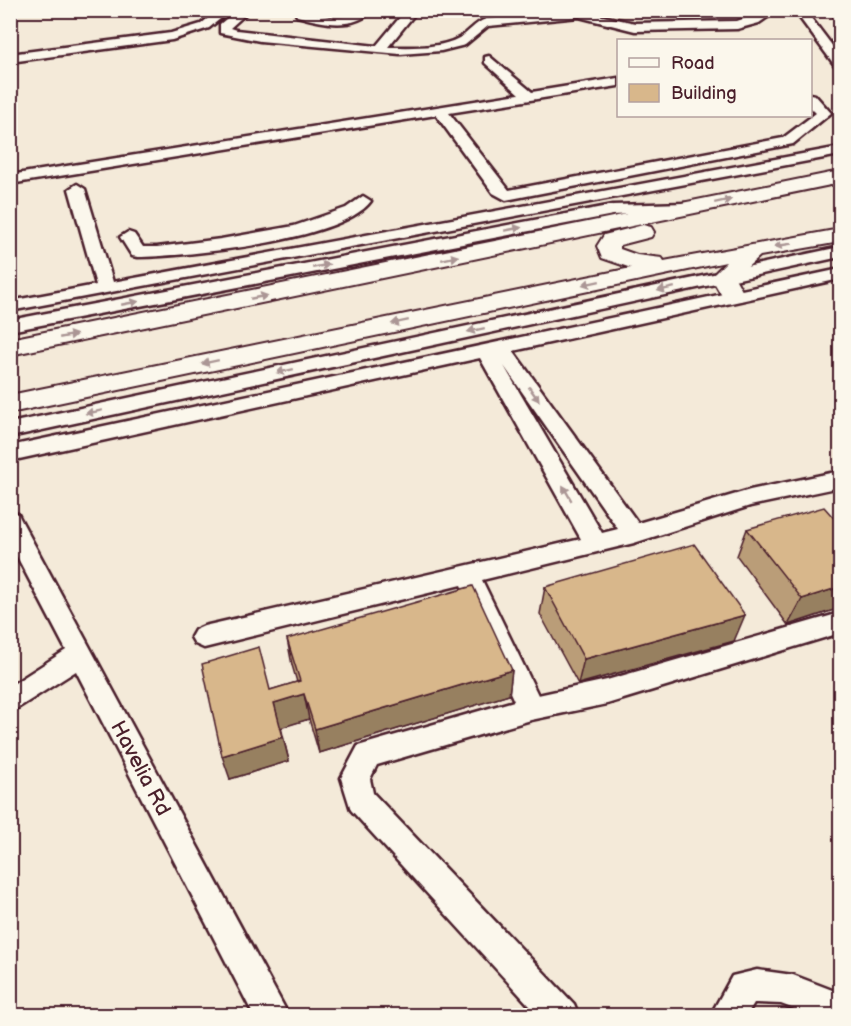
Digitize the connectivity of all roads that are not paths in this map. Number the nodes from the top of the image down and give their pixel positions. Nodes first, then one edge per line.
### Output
1 (244, 10) edge
2 (300, 10) edge
3 (413, 10) edge
4 (220, 12) edge
5 (805, 12) edge
6 (365, 13) edge
7 (761, 14) edge
8 (392, 21) junction
9 (837, 47) edge
10 (378, 50) junction
11 (812, 53) edge
12 (10, 58) edge
13 (489, 60) dead end
14 (840, 64) edge
15 (617, 82) edge
16 (529, 96) junction
17 (617, 96) edge
18 (812, 100) edge
19 (440, 111) junction
20 (449, 123) junction
21 (840, 151) edge
22 (840, 177) edge
23 (588, 179) junction
24 (10, 180) edge
25 (77, 189) dead end
26 (600, 196) junction
27 (363, 201) dead end
28 (686, 208) junction
29 (657, 214) junction
30 (301, 231) junction
31 (840, 236) edge
32 (128, 237) dead end
33 (203, 247) junction
34 (312, 250) junction
35 (753, 250) junction
36 (840, 252) edge
37 (687, 263) junction
38 (212, 268) junction
39 (840, 274) edge
40 (728, 286) junction
41 (106, 288) junction
42 (10, 306) edge
43 (10, 326) edge
44 (10, 347) edge
45 (492, 348) junction
46 (10, 404) edge
47 (10, 430) edge
48 (10, 454) edge
49 (840, 479) edge
50 (10, 520) edge
51 (634, 534) junction
52 (596, 544) junction
53 (468, 575) junction
54 (840, 623) edge
55 (204, 638) dead end
56 (81, 654) junction
57 (10, 701) edge
58 (531, 708) junction
59 (840, 1010) edge
60 (272, 1016) edge
61 (562, 1016) edge
62 (727, 1016) edge

1 - 10 street
2 - 6 street
3 - 8 street
4 - 12 street
5 - 7 street
5 - 9 street
6 - 8 street
7 - 10 street
8 - 10 street
9 - 11 street
9 - 14 street
13 - 16 street
15 - 16 street
16 - 19 street
17 - 20 street
18 - 23 street
19 - 20 street
19 - 24 street
20 - 23 street
21 - 26 street
28 -> 22 main road
23 - 26 street
25 - 41 street
26 - 34 street
27 - 30 street
28 - 29 main road
43 -> 28 street
29 - 37 main road
44 -> 29 main road
30 - 33 street
30 - 34 street
31 -> 35 main road
32 - 33 street
33 - 38 street
34 - 38 street
35 - 37 main road
35 - 40 main road
36 - 40 street
37 -> 46 main road
38 - 41 street
39 - 40 street
40 - 45 street
40 -> 47 street
41 - 42 street
45 - 48 street
45 -> 51 street
52 -> 45 street
49 - 51 street
50 - 56 street, Havelia Rd
51 - 52 street
52 - 53 street
53 - 55 street
53 - 58 street
54 - 58 street
56 - 57 street
56 - 60 street, Havelia Rd
58 - 61 street
59 - 62 street

